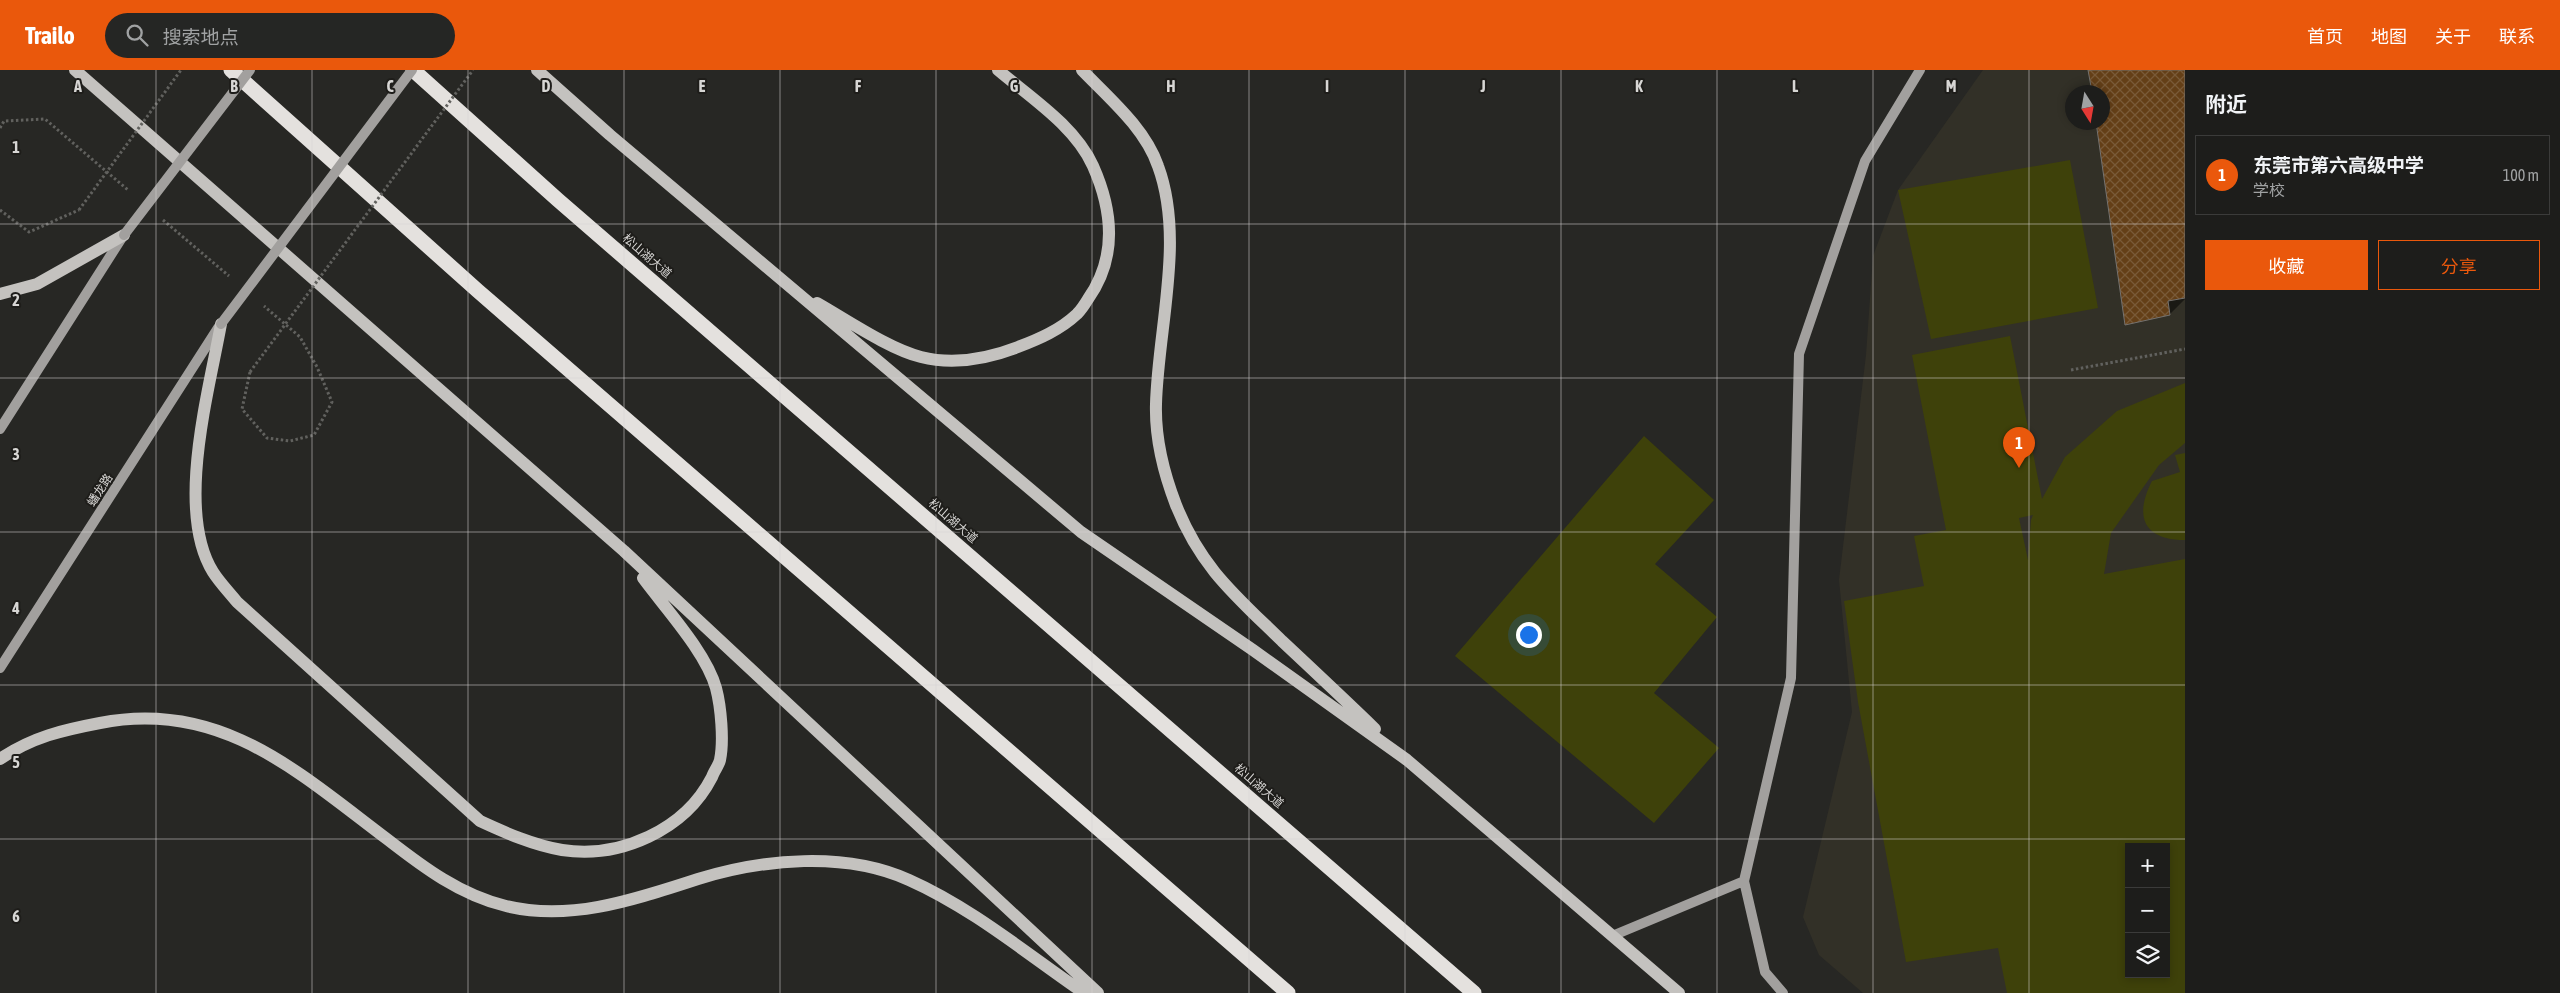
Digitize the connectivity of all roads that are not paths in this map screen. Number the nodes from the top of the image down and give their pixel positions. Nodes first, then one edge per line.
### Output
1 (75, 70) edge
2 (230, 70) edge
3 (250, 70) edge
4 (413, 70) edge
5 (538, 70) edge
6 (998, 70) edge
7 (1082, 70) edge
8 (1920, 70) edge
9 (124, 235) junction
10 (790, 287) junction
11 (0, 294) edge
12 (221, 324) junction
13 (0, 429) edge
14 (624, 551) junction
15 (0, 668) edge
16 (0, 759) edge
17 (1407, 760) junction
18 (1744, 882) junction
19 (1612, 936) junction
20 (1084, 993) edge
21 (1098, 993) edge
22 (1288, 993) edge
23 (1474, 993) edge
24 (1679, 993) edge
25 (1783, 993) edge

1 - 14 main road
2 - 22 highway
3 - 9 street, bridge
4 - 12 street, 蟠龙路, bridge
4 - 23 highway, 松山湖大道
5 - 10 main road
6 - 10 main road
7 - 17 main road
8 - 18 street
9 - 11 main road
9 - 13 street
10 - 17 main road
12 - 14 main road
12 - 15 street, 蟠龙路
14 - 21 main road
16 - 20 main road
17 - 19 main road
18 - 19 street
18 - 25 street
19 - 24 main road

